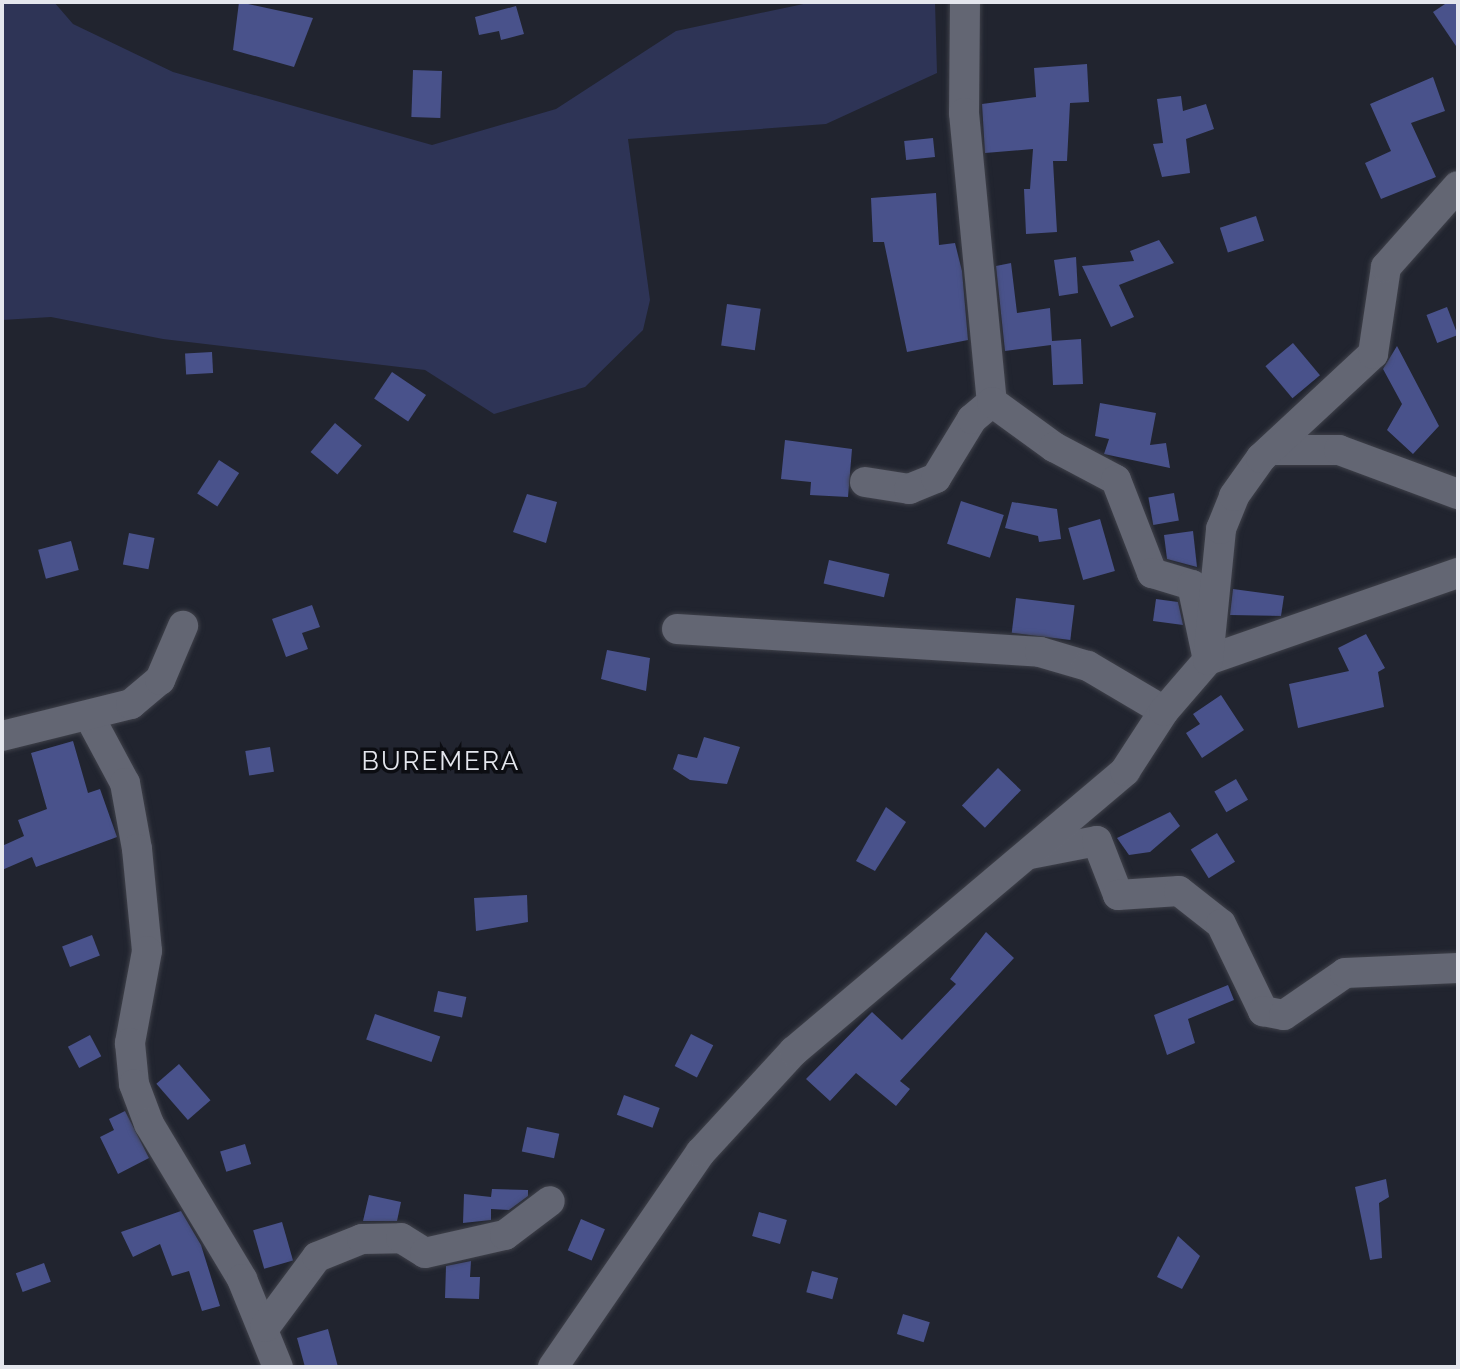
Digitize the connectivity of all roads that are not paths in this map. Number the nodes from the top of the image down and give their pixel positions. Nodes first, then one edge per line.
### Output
1 (965, 2) edge
2 (1458, 186) edge
3 (992, 402) junction
4 (1270, 450) junction
5 (865, 482) dead end
6 (1458, 494) edge
7 (1458, 573) edge
8 (183, 626) dead end
9 (677, 629) dead end
10 (1208, 660) junction
11 (1164, 711) junction
12 (89, 716) junction
13 (2, 736) edge
14 (1026, 854) junction
15 (1458, 968) edge
16 (550, 1201) dead end
17 (265, 1327) junction
18 (278, 1367) edge
19 (553, 1367) edge

1 - 3 street
2 - 4 street
3 - 5 street
3 - 10 street
4 - 6 street
4 - 10 street
7 - 10 street
8 - 12 street
9 - 11 street
10 - 11 street
11 - 14 street
12 - 13 street
12 - 17 street
14 - 15 street
14 - 19 street
16 - 17 street
17 - 18 street

